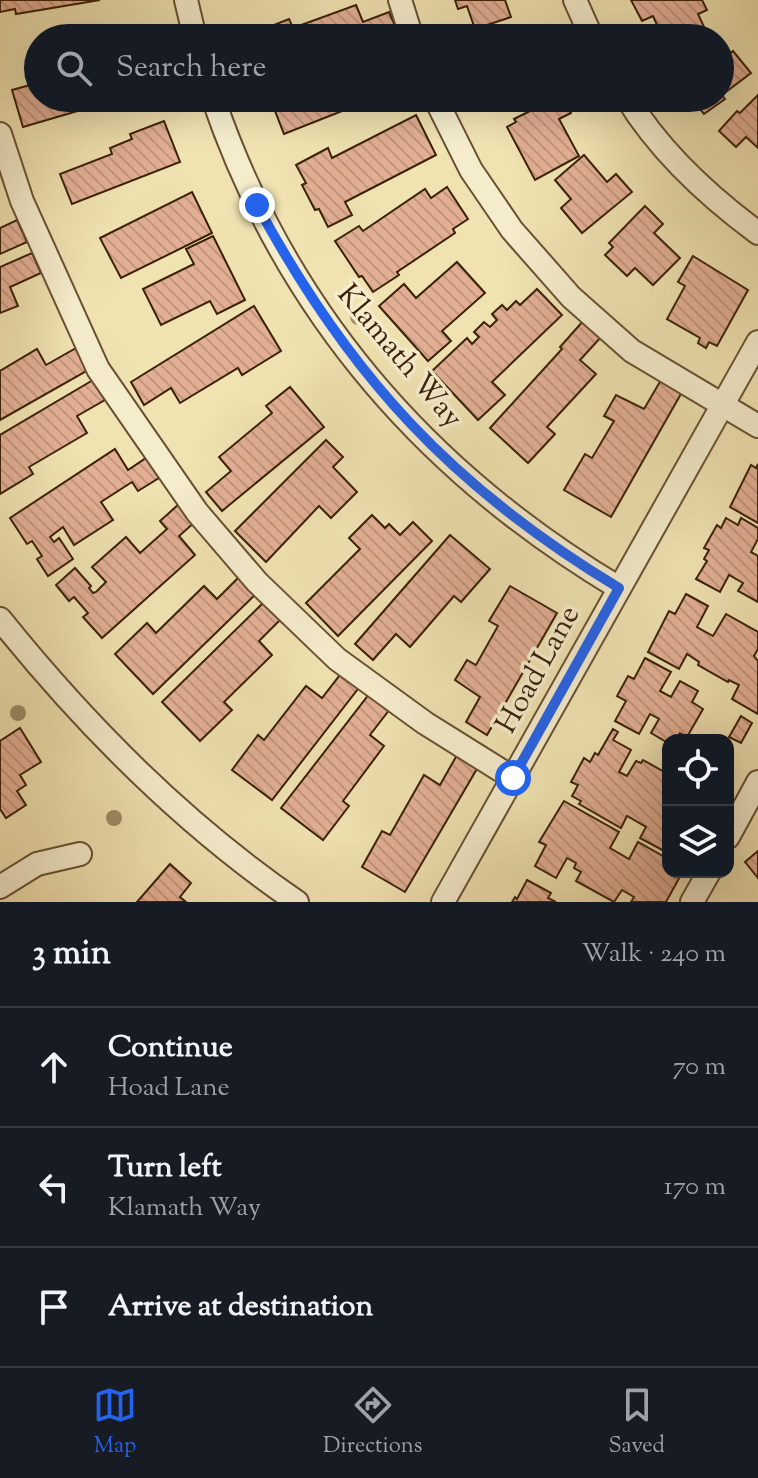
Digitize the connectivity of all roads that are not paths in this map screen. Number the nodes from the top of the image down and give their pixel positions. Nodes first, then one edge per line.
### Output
1 (186, 0) edge
2 (400, 0) edge
3 (575, 0) edge
4 (192, 24) edge
5 (408, 24) edge
6 (586, 24) edge
7 (218, 112) edge
8 (442, 112) edge
9 (637, 112) edge
10 (0, 134) edge
11 (758, 233) edge
12 (758, 342) edge
13 (722, 406) junction
14 (758, 426) edge
15 (619, 588) junction
16 (0, 619) edge
17 (513, 778) junction
18 (758, 782) edge
19 (734, 826) edge
20 (80, 854) dead end
21 (706, 878) edge
22 (0, 887) edge
23 (297, 902) edge
24 (443, 902) edge
25 (692, 902) edge

1 - 4 street
2 - 5 street
3 - 6 street
7 - 15 street, Klamath Way
8 - 13 street
9 - 11 street
10 - 17 street
12 - 13 street, Hoad Lane
13 - 14 street
13 - 15 street, Hoad Lane
15 - 17 street, Hoad Lane
16 - 23 street
17 - 24 street, Hoad Lane
18 - 19 street
20 - 22 street
21 - 25 street

